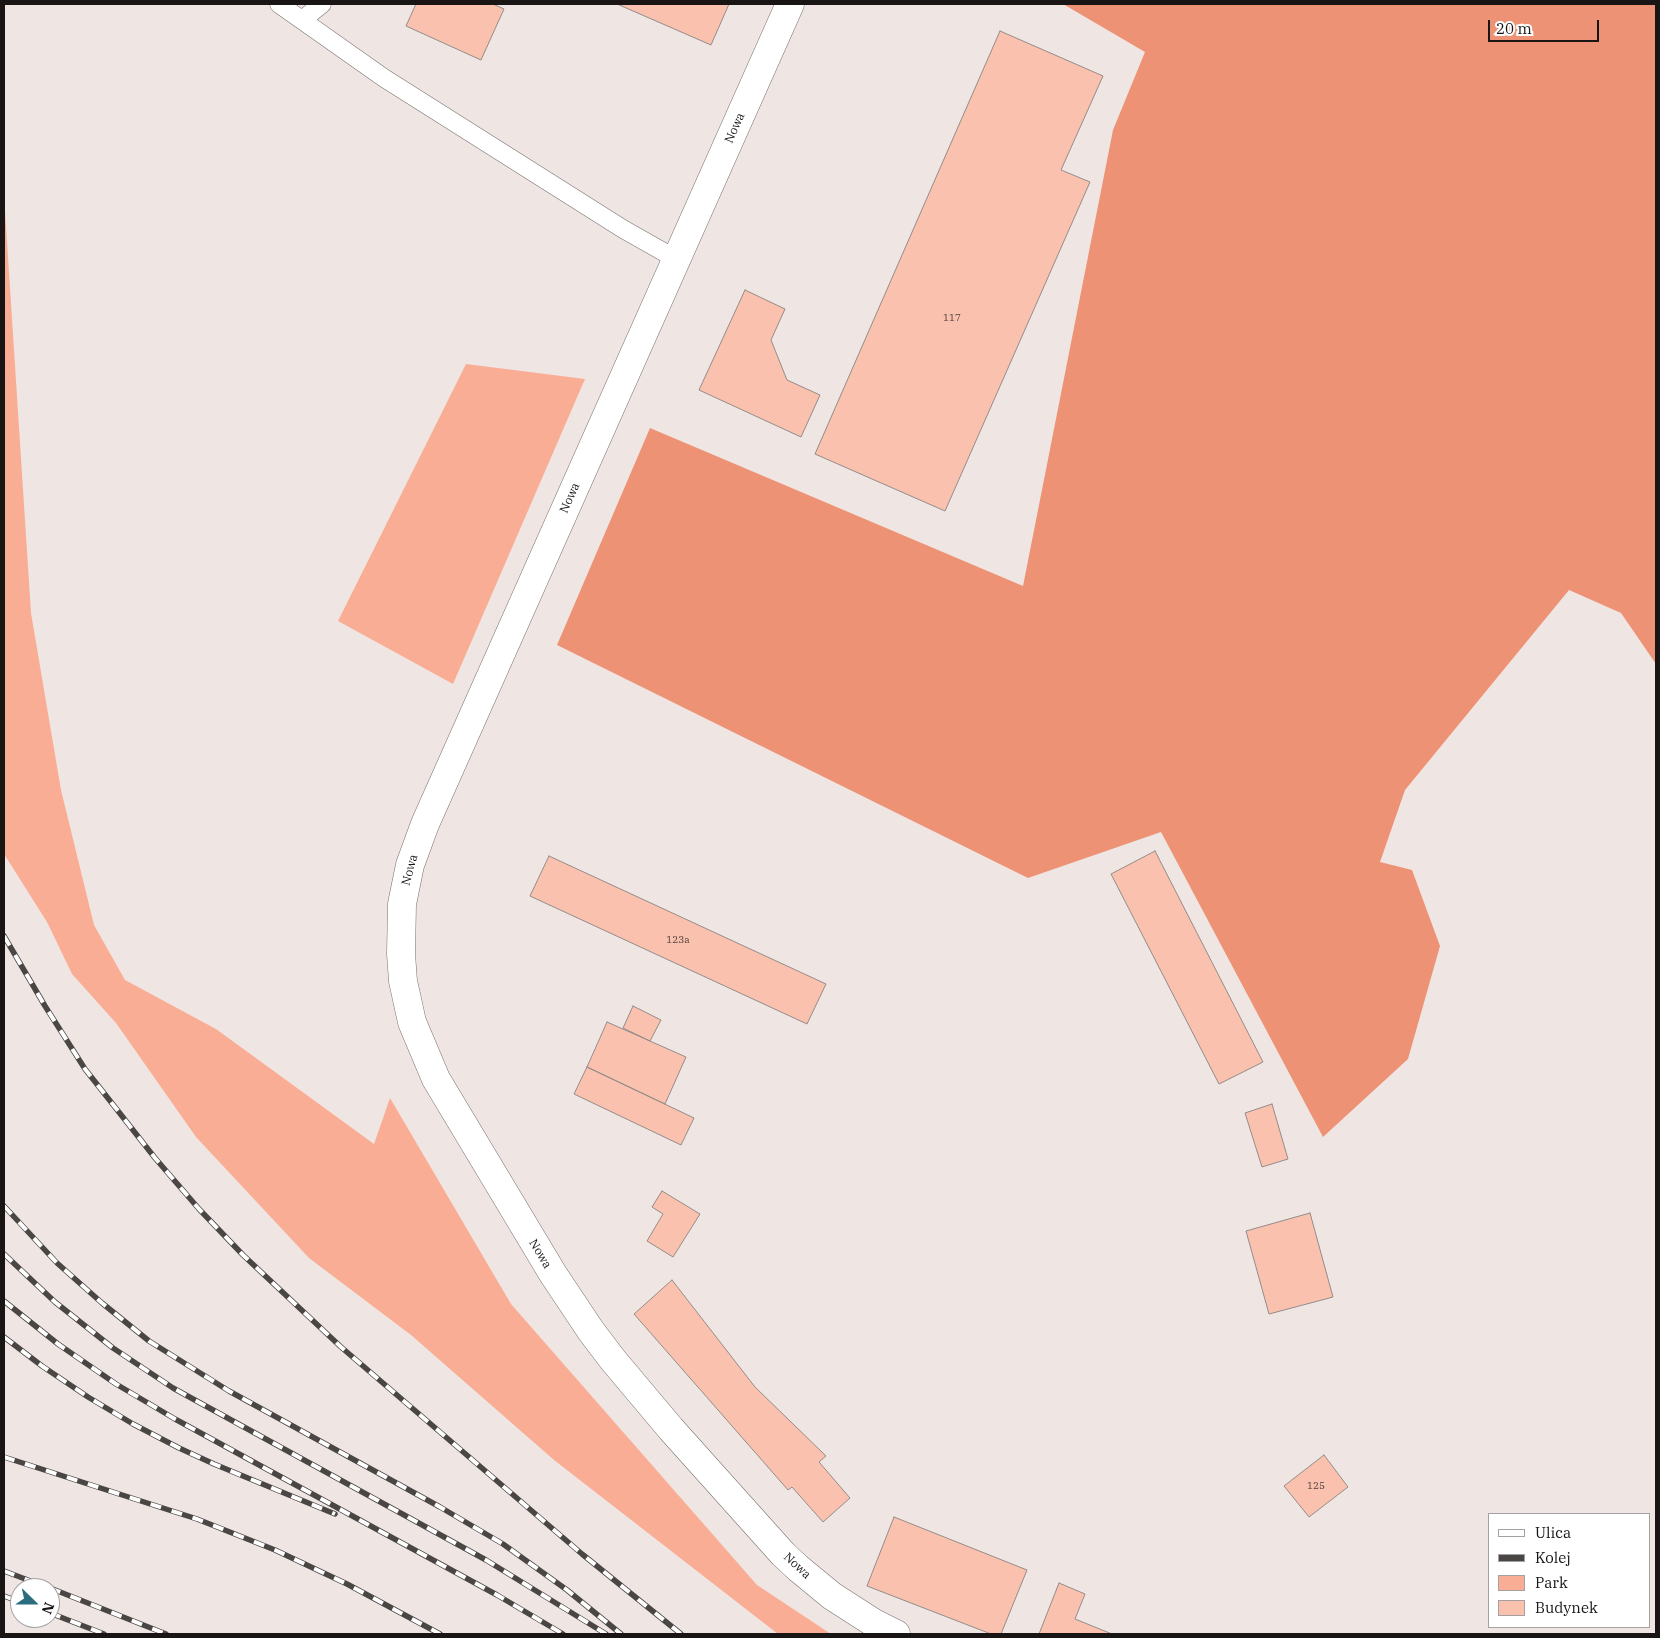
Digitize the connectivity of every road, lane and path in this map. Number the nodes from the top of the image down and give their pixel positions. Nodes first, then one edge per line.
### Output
1 (279, 4) edge
2 (322, 4) edge
3 (790, 4) edge
4 (302, 20) junction
5 (676, 259) junction
6 (896, 1634) edge

1 - 4 lane
2 - 4 lane
3 - 5 street, Nowa
4 - 5 lane
5 - 6 street, Nowa

